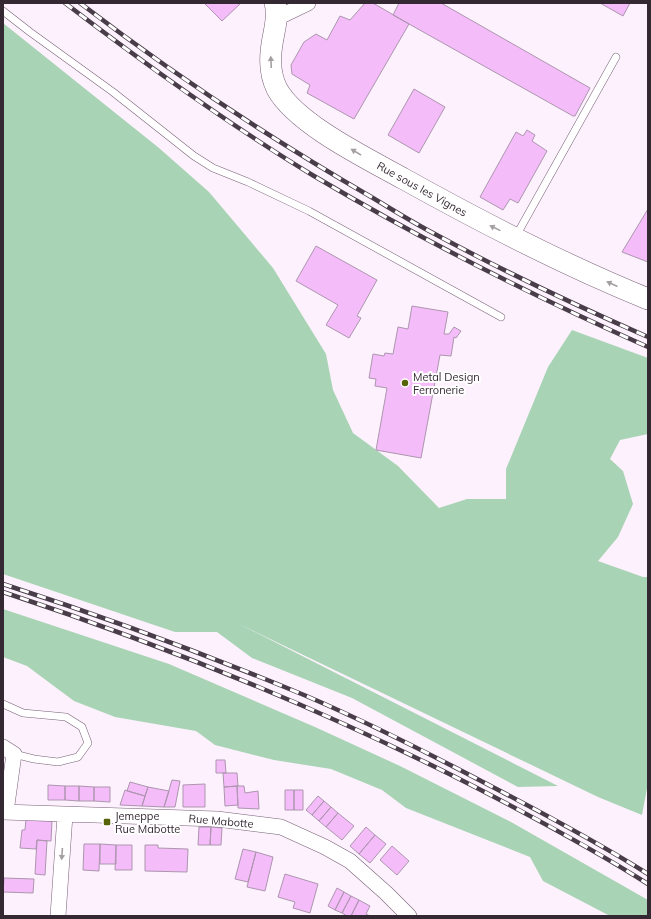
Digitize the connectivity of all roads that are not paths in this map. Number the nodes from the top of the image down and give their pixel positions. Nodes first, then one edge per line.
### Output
1 (308, 3) edge
2 (276, 10) edge
3 (3, 11) edge
4 (616, 57) dead end
5 (515, 238) junction
6 (648, 299) edge
7 (501, 317) dead end
8 (3, 704) edge
9 (8, 750) edge
10 (4, 812) edge
11 (65, 815) junction
12 (58, 916) edge
13 (409, 916) edge

1 - 2 street
5 -> 2 street, Rue sous les Vignes
3 - 7 lane
4 - 5 lane
6 -> 5 street, Rue sous les Vignes
8 - 9 lane
9 - 10 street
10 - 11 street, Rue Mabotte
11 -> 12 street
11 - 13 street, Rue Mabotte

